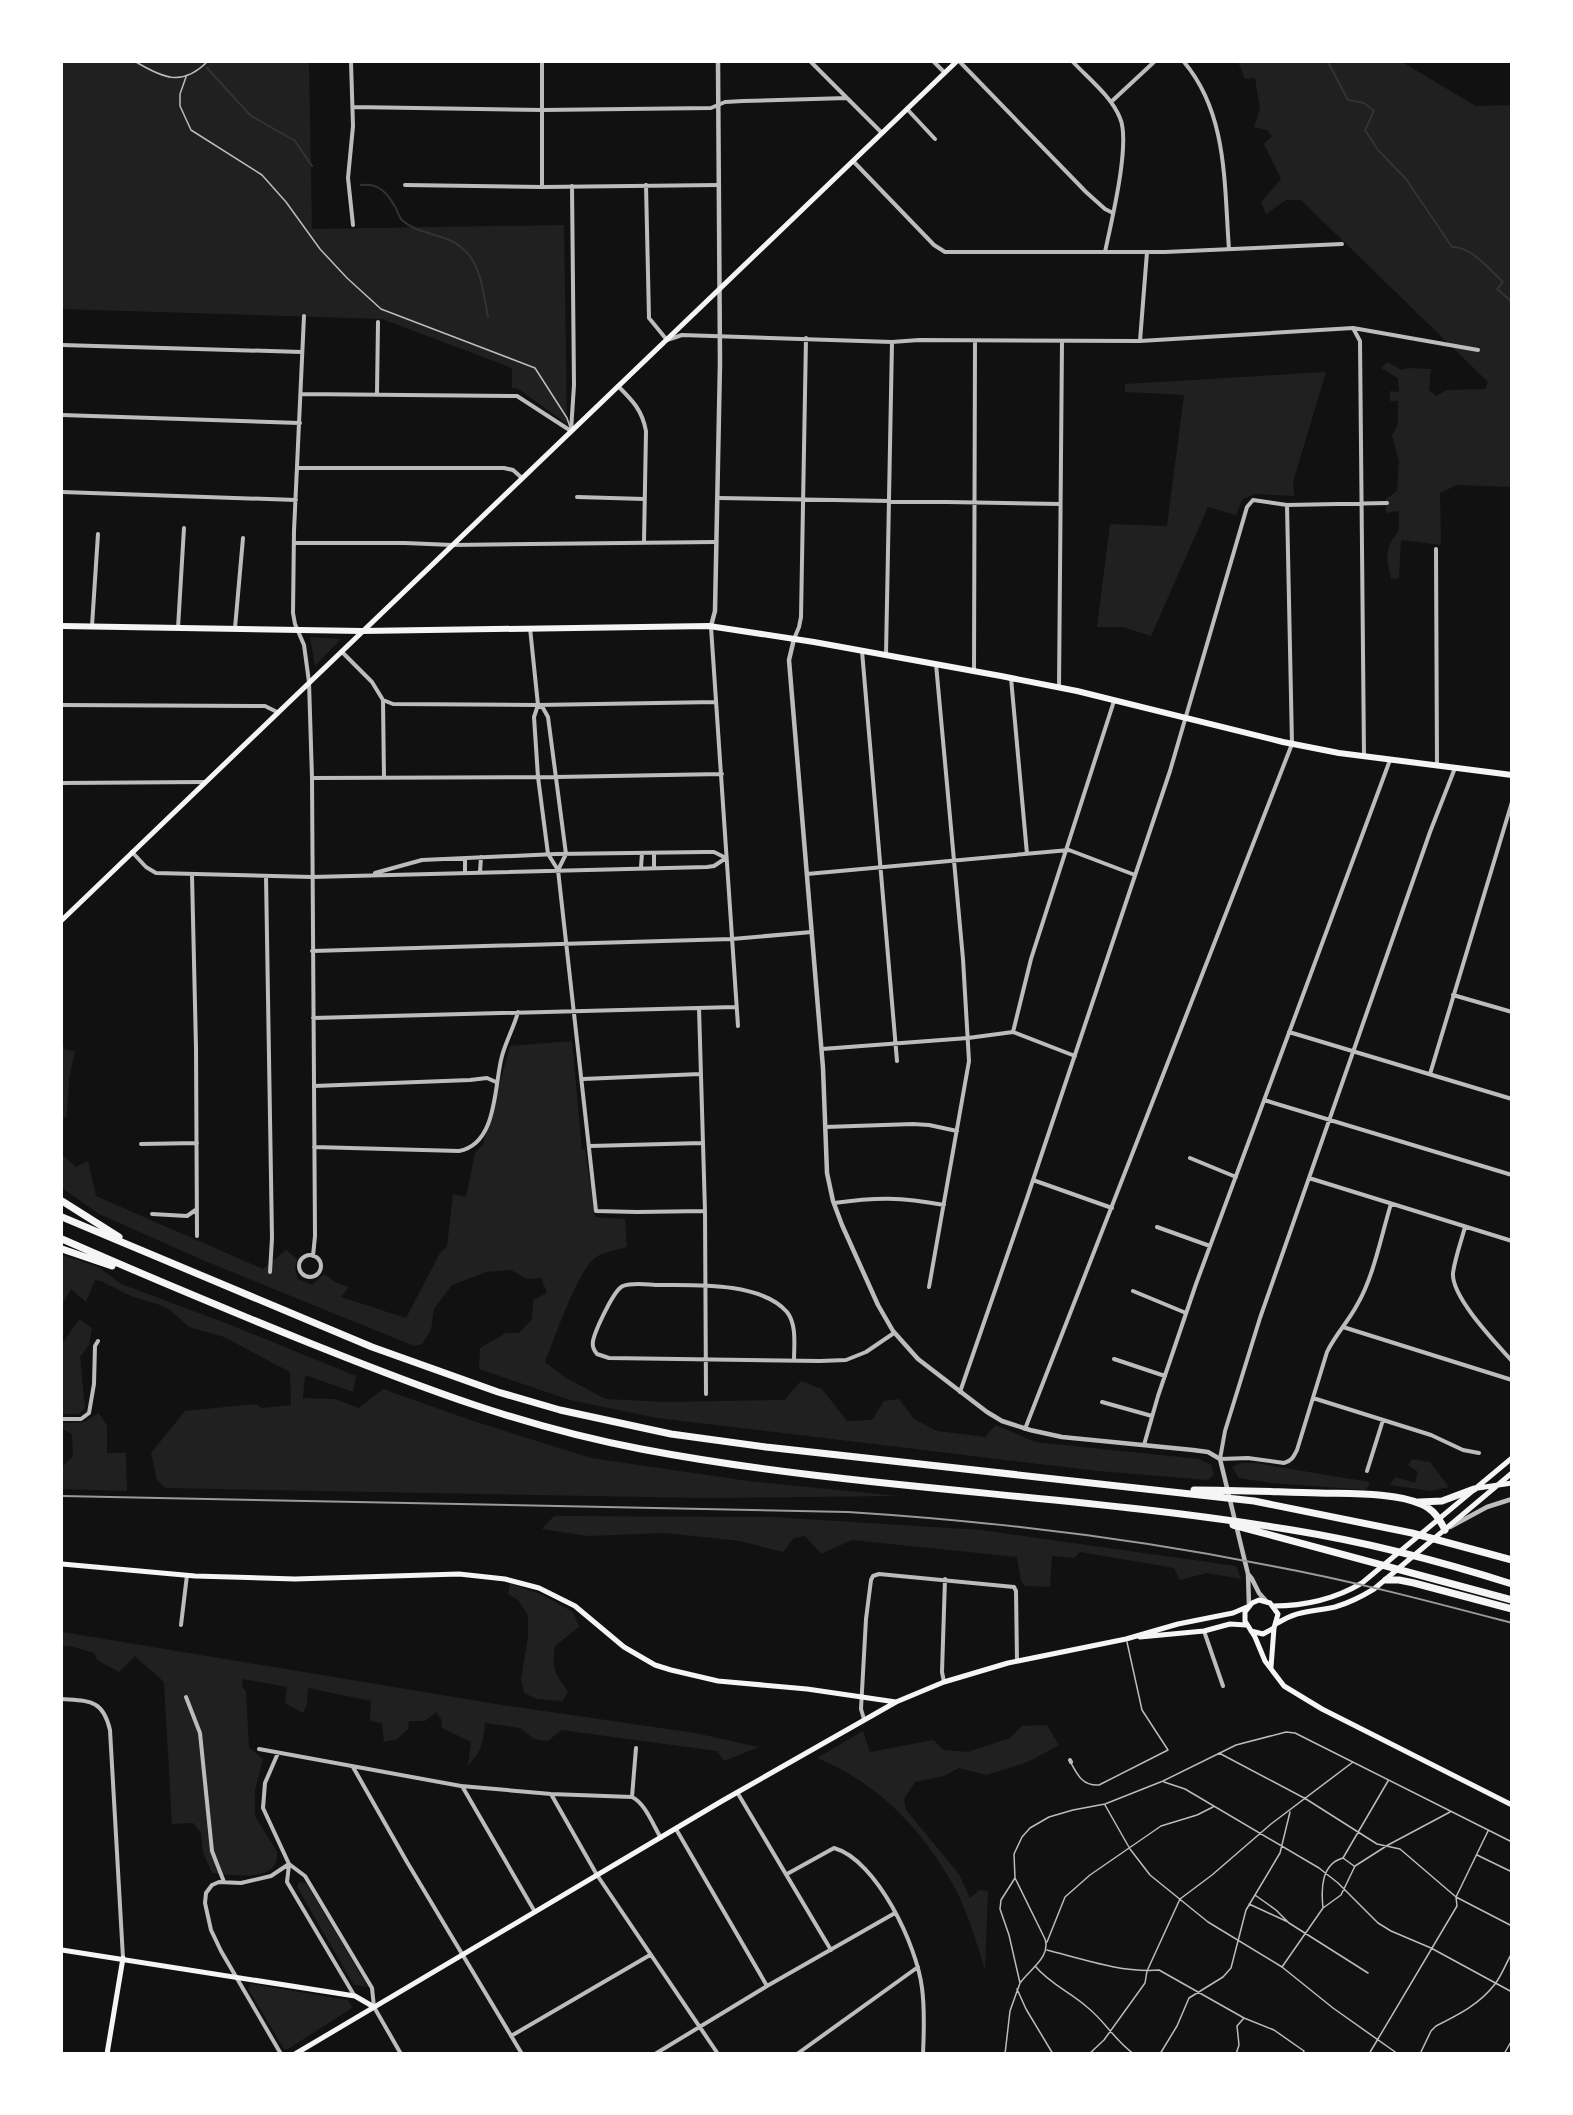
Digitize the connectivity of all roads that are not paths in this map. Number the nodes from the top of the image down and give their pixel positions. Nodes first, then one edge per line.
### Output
1 (136, 62) edge
2 (207, 62) edge
3 (266, 62) edge
4 (270, 62) edge
5 (351, 62) edge
6 (542, 62) edge
7 (718, 62) edge
8 (812, 62) edge
9 (934, 62) edge
10 (958, 62) edge
11 (1073, 62) edge
12 (1154, 62) edge
13 (1184, 62) edge
14 (945, 73) junction
15 (186, 77) junction
16 (847, 98) junction
17 (1111, 102) junction
18 (718, 106) junction
19 (353, 108) junction
20 (907, 109) junction
21 (542, 110) junction
22 (882, 133) junction
23 (935, 139) dead end
24 (853, 161) junction
25 (405, 185) dead end
26 (646, 185) junction
27 (719, 185) junction
28 (572, 186) junction
29 (542, 187) junction
30 (1113, 213) junction
31 (352, 225) dead end
32 (1342, 244) dead end
33 (1229, 249) junction
34 (1105, 252) junction
35 (1147, 252) junction
36 (720, 290) junction
37 (304, 316) dead end
38 (378, 322) dead end
39 (1353, 328) junction
40 (720, 337) junction
41 (806, 338) junction
42 (667, 340) junction
43 (1140, 340) junction
44 (975, 341) junction
45 (1062, 341) junction
46 (892, 342) junction
47 (62, 345) edge
48 (1478, 350) dead end
49 (302, 352) junction
50 (618, 386) junction
51 (377, 393) junction
52 (301, 394) junction
53 (62, 415) edge
54 (300, 423) junction
55 (571, 431) junction
56 (298, 468) junction
57 (522, 478) junction
58 (62, 492) edge
59 (577, 497) dead end
60 (717, 498) junction
61 (644, 499) junction
62 (296, 500) junction
63 (802, 500) junction
64 (889, 502) junction
65 (975, 502) junction
66 (1387, 503) dead end
67 (1060, 504) junction
68 (1361, 504) junction
69 (1287, 505) junction
70 (184, 528) dead end
71 (98, 534) dead end
72 (243, 538) dead end
73 (644, 542) junction
74 (716, 542) junction
75 (294, 543) junction
76 (452, 545) junction
77 (1436, 549) dead end
78 (62, 626) edge
79 (711, 626) junction
80 (92, 627) junction
81 (177, 628) junction
82 (530, 628) junction
83 (235, 629) junction
84 (299, 630) junction
85 (362, 631) junction
86 (794, 639) junction
87 (862, 650) junction
88 (342, 651) junction
89 (886, 655) junction
90 (936, 664) junction
91 (974, 671) junction
92 (1011, 678) junction
93 (309, 682) junction
94 (1059, 687) junction
95 (383, 700) junction
96 (1114, 700) junction
97 (716, 702) junction
98 (62, 705) edge
99 (538, 705) junction
100 (278, 712) junction
101 (1185, 718) junction
102 (1292, 744) junction
103 (1364, 756) junction
104 (1390, 760) junction
105 (1437, 766) junction
106 (1455, 768) junction
107 (722, 774) junction
108 (1512, 775) edge
109 (538, 777) junction
110 (556, 777) junction
111 (312, 778) junction
112 (384, 778) junction
113 (204, 782) junction
114 (62, 783) edge
115 (1512, 802) edge
116 (1066, 850) junction
117 (132, 852) junction
118 (642, 853) junction
119 (654, 853) junction
120 (548, 854) junction
121 (566, 854) junction
122 (1028, 854) junction
123 (481, 857) junction
124 (465, 858) junction
125 (726, 858) junction
126 (954, 862) junction
127 (641, 867) junction
128 (654, 867) junction
129 (879, 868) junction
130 (558, 870) junction
131 (465, 872) junction
132 (480, 872) junction
133 (369, 874) junction
134 (807, 874) junction
135 (192, 875) junction
136 (1136, 875) junction
137 (266, 876) junction
138 (312, 877) junction
139 (62, 920) edge
140 (812, 932) junction
141 (732, 939) junction
142 (566, 944) junction
143 (312, 951) junction
144 (1453, 995) junction
145 (735, 1007) junction
146 (699, 1008) junction
147 (574, 1011) junction
148 (518, 1012) junction
149 (1512, 1012) edge
150 (313, 1018) junction
151 (738, 1026) dead end
152 (1013, 1032) junction
153 (1289, 1032) junction
154 (968, 1038) junction
155 (894, 1043) junction
156 (822, 1049) junction
157 (1353, 1052) junction
158 (1075, 1056) junction
159 (897, 1061) dead end
160 (700, 1074) junction
161 (1430, 1074) junction
162 (583, 1078) junction
163 (496, 1082) junction
164 (314, 1086) junction
165 (1512, 1099) edge
166 (1264, 1100) junction
167 (1329, 1120) junction
168 (825, 1127) junction
169 (957, 1131) junction
170 (197, 1143) junction
171 (702, 1143) junction
172 (141, 1144) dead end
173 (590, 1146) junction
174 (314, 1148) junction
175 (1190, 1158) dead end
176 (1512, 1175) edge
177 (1236, 1177) junction
178 (1309, 1178) junction
179 (1034, 1180) junction
180 (62, 1201) edge
181 (834, 1203) junction
182 (1391, 1204) junction
183 (944, 1205) junction
184 (1112, 1208) junction
185 (198, 1209) junction
186 (705, 1210) junction
187 (152, 1214) dead end
188 (62, 1217) edge
189 (1157, 1227) dead end
190 (1465, 1227) junction
191 (197, 1236) dead end
192 (62, 1239) edge
193 (1512, 1241) edge
194 (131, 1246) junction
195 (1210, 1246) junction
196 (62, 1249) edge
197 (314, 1256) junction
198 (270, 1272) dead end
199 (149, 1277) junction
200 (705, 1285) junction
201 (929, 1287) dead end
202 (1133, 1291) dead end
203 (1186, 1313) junction
204 (1343, 1327) junction
205 (894, 1333) junction
206 (98, 1341) dead end
207 (706, 1359) junction
208 (1114, 1359) dead end
209 (794, 1360) junction
210 (1512, 1361) edge
211 (1165, 1376) junction
212 (1512, 1380) edge
213 (960, 1392) junction
214 (706, 1395) dead end
215 (1313, 1398) junction
216 (1102, 1402) dead end
217 (1152, 1416) junction
218 (62, 1419) edge
219 (1383, 1420) junction
220 (1025, 1429) junction
221 (1144, 1445) junction
222 (1479, 1453) dead end
223 (1512, 1458) edge
224 (1220, 1459) junction
225 (1367, 1471) dead end
226 (1512, 1473) edge
227 (1512, 1483) edge
228 (1499, 1484) junction
229 (1474, 1489) junction
230 (1167, 1491) junction
231 (1512, 1499) edge
232 (1418, 1502) junction
233 (1199, 1517) junction
234 (1439, 1519) junction
235 (1445, 1530) junction
236 (1512, 1560) edge
237 (62, 1564) edge
238 (1248, 1574) junction
239 (187, 1575) junction
240 (945, 1579) junction
241 (1385, 1581) junction
242 (1512, 1584) edge
243 (1512, 1600) edge
244 (1267, 1602) junction
245 (1248, 1606) junction
246 (1273, 1606) junction
247 (1512, 1610) edge
248 (181, 1624) dead end
249 (1246, 1625) junction
250 (1275, 1626) junction
251 (1204, 1630) junction
252 (1251, 1631) junction
253 (1126, 1639) junction
254 (1017, 1661) junction
255 (1271, 1667) junction
256 (944, 1682) junction
257 (1223, 1686) dead end
258 (186, 1696) dead end
259 (862, 1696) junction
260 (62, 1699) edge
261 (896, 1702) junction
262 (864, 1719) junction
263 (636, 1748) dead end
264 (259, 1749) dead end
265 (278, 1753) junction
266 (1218, 1753) junction
267 (1070, 1761) dead end
268 (1354, 1762) junction
269 (353, 1766) junction
270 (1163, 1781) junction
271 (1388, 1781) junction
272 (461, 1786) junction
273 (737, 1792) junction
274 (551, 1794) junction
275 (632, 1797) junction
276 (1306, 1799) junction
277 (1105, 1804) junction
278 (1512, 1805) edge
279 (1214, 1806) junction
280 (1291, 1810) junction
281 (1451, 1811) junction
282 (676, 1828) junction
283 (1489, 1831) junction
284 (1357, 1832) junction
285 (1262, 1833) junction
286 (661, 1838) junction
287 (1512, 1842) edge
288 (1388, 1845) junction
289 (1282, 1846) junction
290 (1130, 1849) junction
291 (1476, 1854) junction
292 (1343, 1858) junction
293 (289, 1864) junction
294 (1355, 1866) junction
295 (1512, 1872) edge
296 (1325, 1873) junction
297 (787, 1874) junction
298 (597, 1875) junction
299 (1015, 1878) junction
300 (224, 1882) junction
301 (1344, 1890) junction
302 (1254, 1895) junction
303 (1456, 1897) junction
304 (1180, 1899) junction
305 (1248, 1904) junction
306 (1323, 1908) junction
307 (535, 1912) junction
308 (895, 1913) junction
309 (1289, 1923) junction
310 (1512, 1926) edge
311 (1305, 1933) junction
312 (1238, 1941) junction
313 (1047, 1942) junction
314 (1431, 1948) junction
315 (62, 1950) edge
316 (831, 1950) junction
317 (1046, 1950) junction
318 (1512, 1953) edge
319 (462, 1955) junction
320 (650, 1955) junction
321 (123, 1958) junction
322 (1035, 1966) junction
323 (918, 1967) junction
324 (1282, 1967) junction
325 (1147, 1971) junction
326 (1368, 1973) dead end
327 (236, 1977) junction
328 (1020, 1983) junction
329 (1496, 1983) junction
330 (767, 1986) junction
331 (1017, 1988) junction
332 (1200, 1992) junction
333 (1512, 1992) edge
334 (355, 1996) junction
335 (374, 2007) junction
336 (1244, 2018) junction
337 (700, 2027) junction
338 (1109, 2030) junction
339 (511, 2036) junction
340 (1512, 2040) edge
341 (1378, 2041) junction
342 (1304, 2052) edge
343 (107, 2054) edge
344 (281, 2054) edge
345 (295, 2054) edge
346 (401, 2054) edge
347 (522, 2054) edge
348 (655, 2054) edge
349 (718, 2054) edge
350 (797, 2054) edge
351 (923, 2054) edge
352 (1005, 2054) edge
353 (1053, 2054) edge
354 (1089, 2054) edge
355 (1134, 2054) edge
356 (1160, 2054) edge
357 (1236, 2054) edge
358 (1369, 2054) edge
359 (1398, 2054) edge
360 (1420, 2054) edge
361 (1504, 2054) edge

1 - 15 lane
2 - 15 lane
3 - 4 lane
5 - 19 street
6 - 21 street
7 - 18 street
8 - 16 street
9 - 14 street
10 - 14 main road
10 - 30 street
11 - 17 street
12 - 17 street
13 - 33 street
14 - 20 main road
15 - 55 lane
16 - 18 street
16 - 22 street
17 - 30 street
18 - 21 street
18 - 27 street
19 - 21 street
19 - 31 street
20 - 22 main road
20 - 23 street
21 - 29 street
22 - 24 main road
24 - 34 street
24 - 36 main road
25 - 29 street
26 - 27 street
26 - 28 street
26 - 42 street
27 - 36 street
28 - 29 street
28 - 55 street
30 - 34 street
32 - 33 street
33 - 35 street
34 - 35 street
35 - 43 street
36 - 40 street
36 - 42 main road
37 - 49 street
38 - 51 street
39 - 43 street
39 - 48 street
39 - 68 street
40 - 41 street
40 - 42 street
40 - 60 street
41 - 46 street
41 - 63 street
42 - 50 main road
43 - 45 street
44 - 45 street
44 - 46 street
44 - 65 street
45 - 67 street
46 - 64 street
47 - 49 street
49 - 52 street
50 - 55 main road
50 - 61 street
51 - 52 street
51 - 55 street
52 - 54 street
53 - 54 street
54 - 56 street
55 - 57 main road
56 - 57 street
56 - 62 street
57 - 76 main road
58 - 62 street
59 - 61 street
60 - 63 street
60 - 74 street
61 - 73 street
62 - 75 street
63 - 64 street
63 - 86 street
64 - 65 street
64 - 89 street
65 - 67 street
65 - 91 street
66 - 68 street
67 - 94 street
68 - 69 street
68 - 103 street
69 - 101 street
69 - 102 street
70 - 81 street
71 - 80 street
72 - 83 street
73 - 74 street
73 - 76 street
74 - 79 street
75 - 76 street
75 - 84 street
76 - 85 main road
77 - 105 street
78 - 80 main road
79 - 82 main road
79 - 86 main road
79 - 97 street
80 - 81 main road
81 - 83 main road
82 - 85 main road
82 - 99 street
83 - 84 main road
84 - 85 main road
84 - 93 street
85 - 88 main road
86 - 87 main road
86 - 134 street
87 - 89 main road
87 - 129 street
88 - 93 main road
88 - 95 street
89 - 90 main road
90 - 91 main road
90 - 126 street
91 - 92 main road
92 - 94 main road
92 - 122 street
93 - 100 main road
93 - 111 street
94 - 96 main road
95 - 99 street
95 - 112 street
96 - 101 main road
96 - 116 street
97 - 99 street
97 - 107 street
98 - 100 street
99 - 109 street
99 - 110 street
100 - 113 main road
101 - 102 main road
101 - 136 street
102 - 103 main road
102 - 184 street
103 - 104 main road
104 - 105 main road
104 - 153 street
105 - 106 main road
106 - 108 main road
106 - 157 street
107 - 110 street
107 - 125 street
109 - 110 street
109 - 112 street
109 - 120 street
110 - 121 street
111 - 112 street
111 - 138 street
113 - 114 street
113 - 117 main road
115 - 144 street
116 - 122 street
116 - 136 street
116 - 152 street
117 - 135 street
117 - 139 main road
118 - 119 street
118 - 121 street
118 - 127 street
119 - 125 street
119 - 128 street
120 - 121 street
120 - 123 street
120 - 130 street
121 - 130 street
122 - 126 street
123 - 124 street
123 - 132 street
124 - 131 street
124 - 133 street
125 - 128 street
125 - 141 street
126 - 129 street
126 - 154 street
127 - 128 street
127 - 130 street
129 - 134 street
129 - 155 street
130 - 132 street
130 - 142 street
131 - 132 street
131 - 133 street
133 - 138 street
134 - 140 street
135 - 137 street
135 - 170 street
136 - 158 street
137 - 138 street
137 - 198 street
138 - 143 street
140 - 141 street
140 - 156 street
141 - 142 street
141 - 145 street
142 - 143 street
142 - 147 street
143 - 150 street
144 - 149 street
144 - 161 street
145 - 146 street
145 - 151 street
146 - 147 street
146 - 160 street
147 - 148 street
147 - 162 street
148 - 150 street
148 - 163 street
150 - 164 street
152 - 154 street
152 - 158 street
153 - 157 street
153 - 166 street
154 - 155 street
154 - 169 street
155 - 156 street
155 - 159 street
156 - 168 street
157 - 161 street
157 - 167 street
158 - 179 street
160 - 162 street
160 - 171 street
161 - 165 street
162 - 173 street
163 - 164 street
163 - 174 street
164 - 174 street
166 - 167 street
166 - 177 street
167 - 176 street
167 - 178 street
168 - 169 street
168 - 181 street
169 - 183 street
170 - 172 street
170 - 185 street
171 - 173 street
171 - 186 street
173 - 186 street
174 - 197 street
175 - 177 street
177 - 195 street
178 - 182 street
178 - 224 street
179 - 184 street
179 - 213 street
180 - 194 highway
181 - 183 street
181 - 205 street
182 - 190 street
182 - 204 street
183 - 201 street
184 - 220 street
185 - 187 street
185 - 191 street
186 - 200 street
188 - 194 highway
189 - 195 street
190 - 193 street
190 - 210 street
192 - 199 highway
194 - 230 highway
195 - 203 street
196 - 199 highway
197 - 197 street
199 - 233 highway
200 - 207 street
200 - 207 street
200 - 209 street
202 - 203 street
203 - 211 street
204 - 212 street
204 - 215 street
205 - 209 street
205 - 213 street
206 - 218 street
207 - 209 street
207 - 214 street
208 - 211 street
211 - 217 street
213 - 220 street
215 - 219 street
215 - 224 street
216 - 217 street
217 - 221 street
219 - 222 street
219 - 225 street
220 - 221 street
221 - 224 street
223 - 229 main road
224 - 238 street
226 - 228 main road
227 - 228 main road
228 - 229 main road
228 - 235 main road
229 - 232 highway
229 - 234 main road
230 - 232 highway
230 - 236 highway
231 - 235 street
232 - 234 highway
233 - 242 highway
233 - 243 highway
234 - 235 highway
234 - 246 main road
235 - 241 main road
237 - 239 main road
238 - 244 street
238 - 245 street
239 - 248 street
239 - 259 main road
240 - 254 street
240 - 256 street
240 - 259 street
241 - 247 highway
241 - 250 main road
244 - 245 main road
244 - 246 main road
245 - 249 main road
245 - 253 main road
246 - 250 main road
249 - 251 main road
249 - 252 main road
250 - 252 main road
250 - 255 main road
251 - 253 main road
251 - 257 street
252 - 255 main road
253 - 254 main road
253 - 267 lane
254 - 256 main road
255 - 278 main road
256 - 261 main road
258 - 300 street
259 - 261 main road
259 - 262 street
260 - 321 street
261 - 262 main road
262 - 273 main road
263 - 275 street
264 - 265 street
265 - 269 street
265 - 293 street
266 - 268 lane
266 - 270 lane
266 - 276 lane
268 - 271 lane
268 - 276 lane
269 - 272 street
269 - 319 street
270 - 277 lane
270 - 279 lane
271 - 281 lane
271 - 284 lane
272 - 274 street
272 - 307 street
273 - 282 main road
273 - 297 street
274 - 275 street
274 - 298 street
275 - 286 street
276 - 280 lane
276 - 284 lane
277 - 290 lane
277 - 299 lane
279 - 285 lane
279 - 290 lane
280 - 285 lane
280 - 289 lane
281 - 283 lane
281 - 288 lane
282 - 286 main road
282 - 330 street
283 - 287 lane
283 - 291 lane
284 - 288 lane
284 - 292 lane
285 - 289 lane
285 - 304 lane
286 - 298 main road
288 - 294 lane
288 - 303 lane
289 - 296 lane
289 - 302 lane
290 - 304 lane
290 - 313 lane
291 - 295 lane
291 - 303 lane
292 - 294 lane
292 - 296 lane
293 - 300 street
293 - 334 street
293 - 335 street
294 - 301 lane
296 - 301 lane
296 - 306 lane
297 - 308 street
297 - 316 street
298 - 307 main road
298 - 320 street
299 - 313 lane
299 - 328 lane
300 - 327 street
301 - 306 lane
301 - 314 lane
302 - 305 lane
302 - 309 lane
303 - 310 lane
303 - 314 lane
304 - 312 lane
304 - 325 lane
305 - 309 lane
305 - 312 lane
306 - 311 lane
307 - 319 main road
308 - 316 street
308 - 323 street
309 - 311 lane
311 - 324 lane
311 - 326 lane
312 - 324 lane
312 - 332 lane
313 - 317 lane
314 - 329 lane
314 - 341 lane
315 - 321 main road
316 - 330 street
317 - 322 lane
317 - 325 lane
318 - 329 lane
319 - 335 main road
319 - 339 street
320 - 337 street
320 - 339 street
321 - 327 main road
321 - 343 main road
322 - 328 lane
322 - 338 lane
323 - 350 street
323 - 351 street
324 - 341 lane
325 - 332 lane
325 - 338 lane
327 - 334 main road
327 - 344 street
328 - 331 lane
329 - 333 lane
329 - 360 lane
330 - 337 street
331 - 352 lane
331 - 353 lane
332 - 336 lane
332 - 356 lane
334 - 335 main road
335 - 345 main road
335 - 346 street
336 - 342 lane
336 - 357 lane
337 - 348 street
337 - 349 street
338 - 354 lane
338 - 355 lane
339 - 347 street
340 - 361 lane
341 - 358 lane
341 - 359 lane

